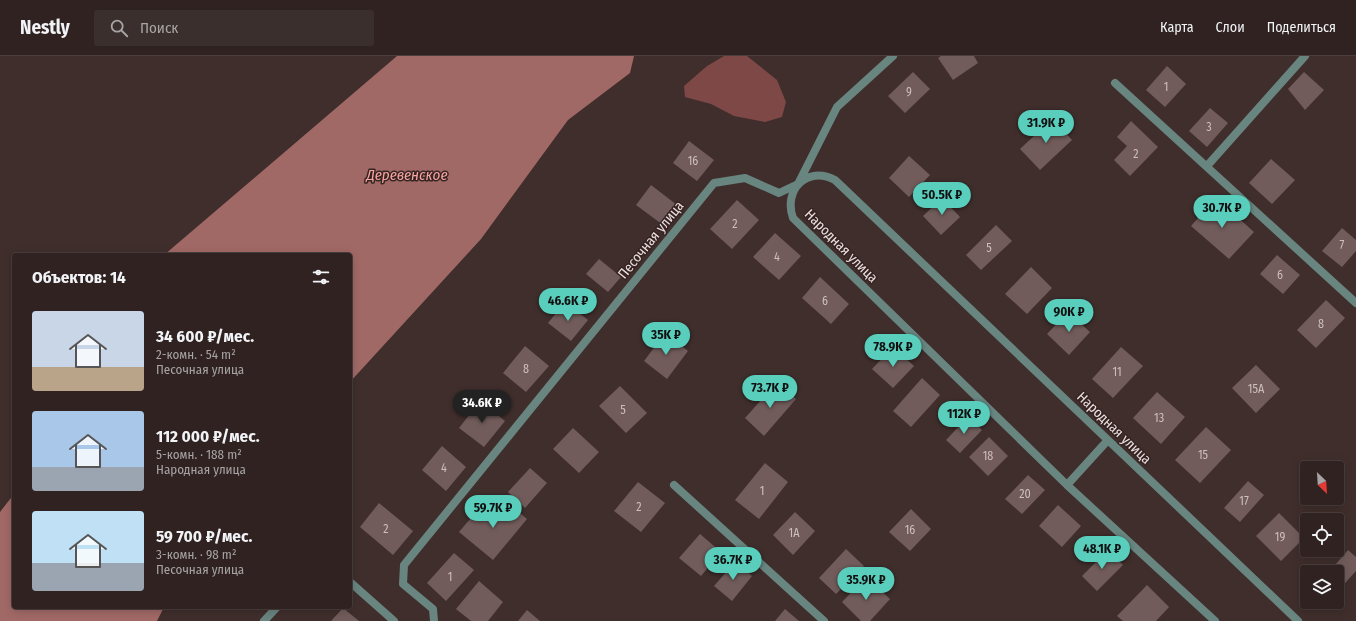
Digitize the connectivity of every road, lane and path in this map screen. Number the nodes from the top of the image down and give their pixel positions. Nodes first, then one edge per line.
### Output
1 (893, 56) edge
2 (1305, 56) edge
3 (1115, 83) dead end
4 (1207, 166) junction
5 (798, 184) junction
6 (1356, 303) edge
7 (1108, 440) junction
8 (1067, 484) junction
9 (674, 485) dead end
10 (352, 584) edge
11 (275, 609) edge
12 (264, 621) edge
13 (394, 621) edge
14 (434, 621) edge
15 (824, 621) edge
16 (1216, 621) edge
17 (1298, 621) edge

1 - 5 street
2 - 4 street
3 - 4 street
4 - 6 street
5 - 7 street, Народная улица
5 - 8 street, Народная улица
5 - 14 street, Песочная улица
7 - 8 street
7 - 17 street, Народная улица
8 - 16 street, Народная улица
9 - 15 street
10 - 13 street
11 - 12 street

